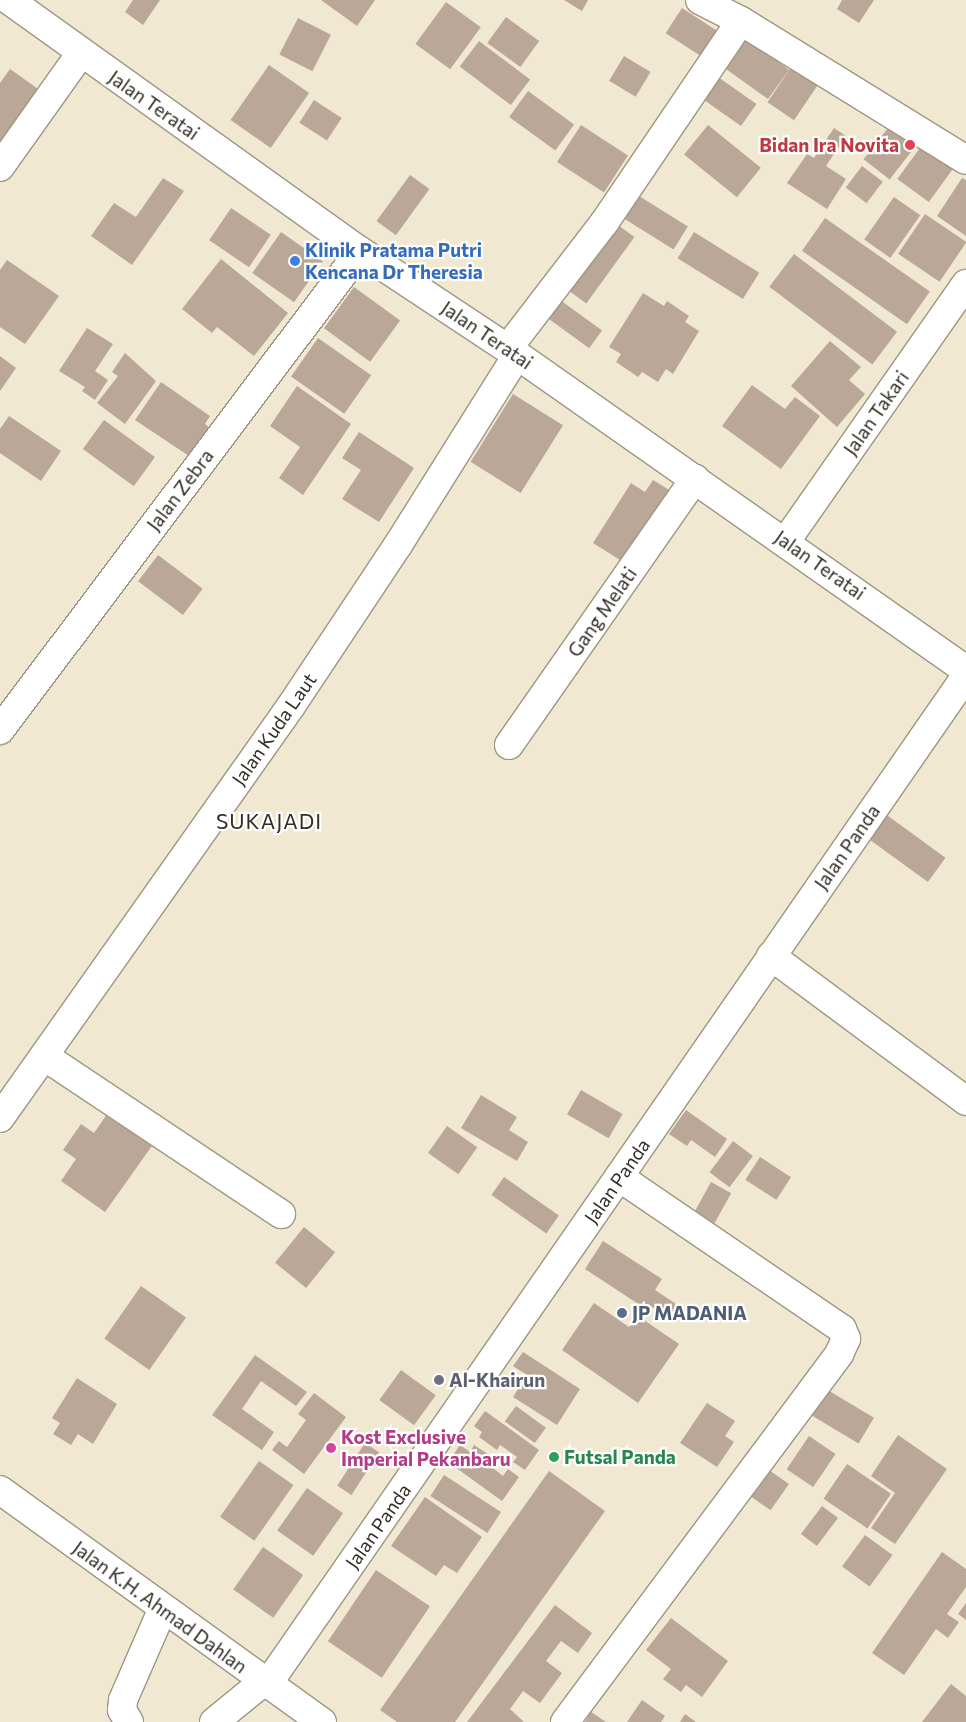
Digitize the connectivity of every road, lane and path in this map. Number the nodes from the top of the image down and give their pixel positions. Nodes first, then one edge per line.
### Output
1 (8, 0) edge
2 (700, 0) edge
3 (741, 21) junction
4 (81, 53) junction
5 (966, 160) edge
6 (0, 167) edge
7 (360, 251) junction
8 (966, 284) edge
9 (512, 351) junction
10 (695, 478) junction
11 (786, 541) junction
12 (966, 670) edge
13 (966, 676) edge
14 (0, 730) edge
15 (509, 746) dead end
16 (771, 956) junction
17 (44, 1056) junction
18 (966, 1101) edge
19 (0, 1118) edge
20 (619, 1177) junction
21 (281, 1214) dead end
22 (0, 1490) edge
23 (162, 1608) junction
24 (265, 1684) junction
25 (129, 1722) edge
26 (214, 1722) edge
27 (322, 1722) edge
28 (565, 1722) edge

1 - 4 street, Jalan Teratai
2 - 3 street
3 - 5 street
3 - 9 street, Jalan Kuda Laut
4 - 6 street
4 - 7 street, Jalan Teratai
7 - 9 street, Jalan Teratai
7 - 14 street, Jalan Zebra
8 - 11 street, Jalan Takari
9 - 10 street, Jalan Teratai
9 - 17 street, Jalan Kuda Laut
10 - 11 street, Jalan Teratai
10 - 15 street, Gang Melati
11 - 12 street, Jalan Teratai
13 - 16 street, Jalan Panda
16 - 18 street
16 - 20 street, Jalan Panda
17 - 19 street, Jalan Kuda Laut
17 - 21 street
20 - 24 street, Jalan Panda
20 - 28 street
22 - 23 street, Jalan K.H. Ahmad Dahlan
23 - 24 street, Jalan K.H. Ahmad Dahlan
23 - 25 street
24 - 26 street, Jalan Panda
24 - 27 street, Jalan K.H. Ahmad Dahlan

